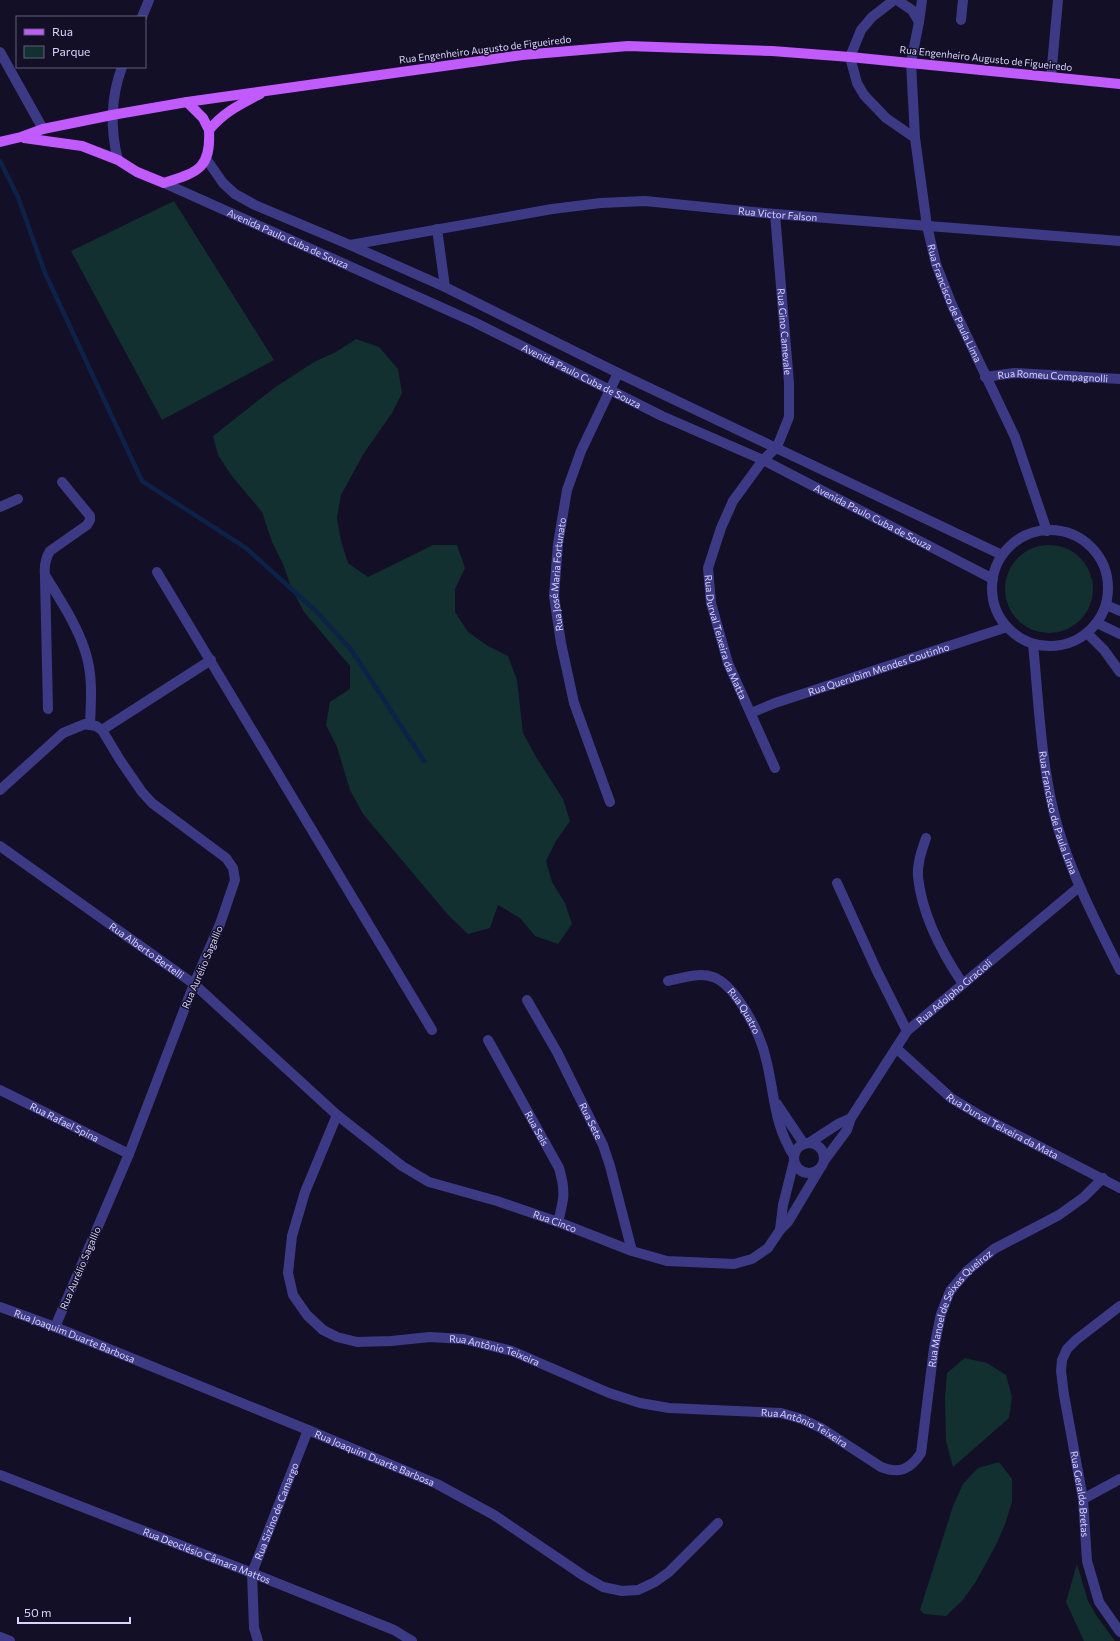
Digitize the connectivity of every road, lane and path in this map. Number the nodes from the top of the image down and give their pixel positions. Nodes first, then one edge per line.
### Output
1 (149, 0) edge
2 (896, 0) edge
3 (922, 0) edge
4 (963, 0) edge
5 (1058, 0) edge
6 (142, 16) edge
7 (961, 20) dead end
8 (919, 22) junction
9 (0, 52) edge
10 (850, 57) junction
11 (911, 62) junction
12 (122, 68) edge
13 (1051, 77) junction
14 (1120, 84) edge
15 (267, 91) junction
16 (187, 102) junction
17 (112, 115) junction
18 (43, 130) junction
19 (209, 130) junction
20 (16, 138) junction
21 (915, 138) junction
22 (0, 142) edge
23 (118, 160) junction
24 (207, 160) junction
25 (164, 183) junction
26 (775, 214) junction
27 (927, 226) junction
28 (436, 229) junction
29 (1120, 241) edge
30 (350, 245) junction
31 (445, 287) junction
32 (618, 373) junction
33 (985, 377) junction
34 (1120, 379) edge
35 (610, 391) junction
36 (777, 447) junction
37 (764, 460) junction
38 (62, 482) dead end
39 (18, 499) dead end
40 (0, 507) edge
41 (1047, 531) junction
42 (1002, 555) junction
43 (157, 572) dead end
44 (45, 575) junction
45 (993, 579) junction
46 (1106, 605) junction
47 (1120, 611) edge
48 (1097, 623) junction
49 (1007, 627) junction
50 (1087, 633) junction
51 (1120, 634) edge
52 (1034, 644) junction
53 (211, 660) junction
54 (1120, 672) edge
55 (48, 709) dead end
56 (751, 713) junction
57 (90, 725) junction
58 (102, 730) junction
59 (775, 768) dead end
60 (0, 790) edge
61 (610, 802) dead end
62 (926, 838) dead end
63 (0, 846) edge
64 (837, 883) dead end
65 (1079, 887) junction
66 (1120, 970) edge
67 (668, 981) dead end
68 (194, 984) junction
69 (963, 984) junction
70 (527, 1000) dead end
71 (432, 1030) dead end
72 (907, 1031) junction
73 (488, 1040) dead end
74 (896, 1048) junction
75 (0, 1090) edge
76 (773, 1097) junction
77 (338, 1115) junction
78 (852, 1118) junction
79 (806, 1144) junction
80 (129, 1154) junction
81 (794, 1158) junction
82 (822, 1165) junction
83 (1103, 1178) junction
84 (1120, 1188) edge
85 (558, 1222) junction
86 (780, 1230) junction
87 (632, 1251) junction
88 (1120, 1306) edge
89 (0, 1307) edge
90 (55, 1326) junction
91 (308, 1430) junction
92 (881, 1467) joint
93 (0, 1475) edge
94 (1120, 1479) edge
95 (1083, 1498) junction
96 (718, 1523) dead end
97 (252, 1573) junction
98 (1120, 1632) edge
99 (0, 1637) edge
100 (10, 1641) edge
101 (258, 1641) edge
102 (412, 1641) edge

1 - 6 street
2 - 8 street
2 - 10 street
3 - 8 street, Rua Francisco de Paula Lima
4 - 7 street
5 - 13 street
8 - 11 street, Rua Francisco de Paula Lima
9 - 18 street
10 - 11 main road, Rua Engenheiro Augusto de Figueiredo
10 - 15 main road, Rua Engenheiro Augusto de Figueiredo
10 - 21 street
11 - 13 main road, Rua Engenheiro Augusto de Figueiredo
11 - 21 street, Rua Francisco de Paula Lima
12 - 17 street
13 - 14 main road, Rua Engenheiro Augusto de Figueiredo
15 - 16 main road, Rua Engenheiro Augusto de Figueiredo
15 - 19 main road, Rua Engenheiro Augusto de Figueiredo
16 - 17 main road, Rua Engenheiro Augusto de Figueiredo
16 - 19 main road
17 - 18 main road, Rua Engenheiro Augusto de Figueiredo
17 - 23 street
18 - 20 main road, Rua Engenheiro Augusto de Figueiredo
19 - 24 main road
20 - 22 main road, Rua Engenheiro Augusto de Figueiredo
20 - 23 main road, Rua Engenheiro Augusto de Figueiredo
21 - 27 street, Rua Francisco de Paula Lima
23 - 25 main road, Rua Engenheiro Augusto de Figueiredo
24 - 25 main road
24 - 30 street, Avenida Paulo Cuba de Souza
25 - 35 street, Avenida Paulo Cuba de Souza
26 - 27 street, Rua Victor Falson
26 - 28 street, Rua Victor Falson
26 - 36 street, Rua Gino Camevale
27 - 29 street, Rua Victor Falson
27 - 33 street, Rua Francisco de Paula Lima
28 - 30 street, Rua Victor Falson
28 - 31 street
30 - 31 street, Avenida Paulo Cuba de Souza
31 - 32 street, Avenida Paulo Cuba de Souza
32 - 35 street, Rua José Maria Fortunato
32 - 36 street, Avenida Paulo Cuba de Souza
33 - 34 street, Rua Romeu Compagnolli
33 - 41 street, Rua Francisco de Paula Lima
35 - 37 street, Avenida Paulo Cuba de Souza
35 - 61 street, Rua José Maria Fortunato
36 - 37 street, Rua Durval Teixeira da Matta
36 - 42 street, Avenida Paulo Cuba de Souza
37 - 45 street, Avenida Paulo Cuba de Souza
37 - 56 street, Rua Durval Teixeira da Matta
38 - 44 street
39 - 40 street
41 - 42 street
41 - 46 street
42 - 45 street
43 - 53 street
44 - 55 street
44 - 57 street
45 - 49 street
46 - 47 street
46 - 48 street
48 - 50 street
48 - 51 street
49 - 52 street
49 - 56 street, Rua Querubim Mendes Coutinho
50 - 52 street
50 - 54 street
52 - 65 street, Rua Francisco de Paula Lima
53 - 58 street
53 - 71 street
56 - 59 street, Rua Durval Teixeira da Matta
57 - 58 street
57 - 60 street
58 - 68 street, Rua Aurélio Sagallio
62 - 69 street
63 - 68 street, Rua Alberto Bertelli
64 - 72 street
65 - 66 street, Rua Francisco de Paula Lima
65 - 69 street, Rua Adolpho Gracioli
67 - 76 street, Rua Quatro
68 - 77 street, Rua Alberto Bertelli
68 - 80 street, Rua Aurélio Sagallio
69 - 72 street, Rua Adolpho Gracioli
70 - 87 street, Rua Sete
72 - 74 street, Rua Adolpho Gracioli
73 - 85 street, Rua Seis
74 - 78 street, Rua Adolpho Gracioli
74 - 83 street, Rua Durval Teixeira da Mata
75 - 80 street, Rua Rafael Spina
76 - 79 street, Rua Quatro
76 - 81 street, Rua Quatro
77 - 85 street, Rua Cinco
77 - 92 street, Rua Antônio Teixeira
78 - 79 street
78 - 82 street, Rua Adolpho Gracioli
79 - 81 street
79 - 82 street
80 - 90 street, Rua Aurélio Sagallio
81 - 82 street
81 - 86 street, Rua Cinco
82 - 86 street, Rua Cinco
83 - 84 street, Rua Durval Teixeira da Mata
83 - 92 street, Rua Manoel de Seixas Queiroz
85 - 87 street, Rua Cinco
86 - 87 street, Rua Cinco
88 - 95 street, Rua Geraldo Bretas
89 - 90 street, Rua Joaquim Duarte Barbosa
90 - 91 street, Rua Joaquim Duarte Barbosa
91 - 96 street, Rua Joaquim Duarte Barbosa
91 - 97 street, Rua Sizino de Camargo
93 - 97 street, Rua Deoclésio Câmara Mattos
94 - 95 street
95 - 98 street, Rua Geraldo Bretas
97 - 101 street, Rua Sizino de Camargo
97 - 102 street, Rua Deoclésio Câmara Mattos
99 - 100 street

